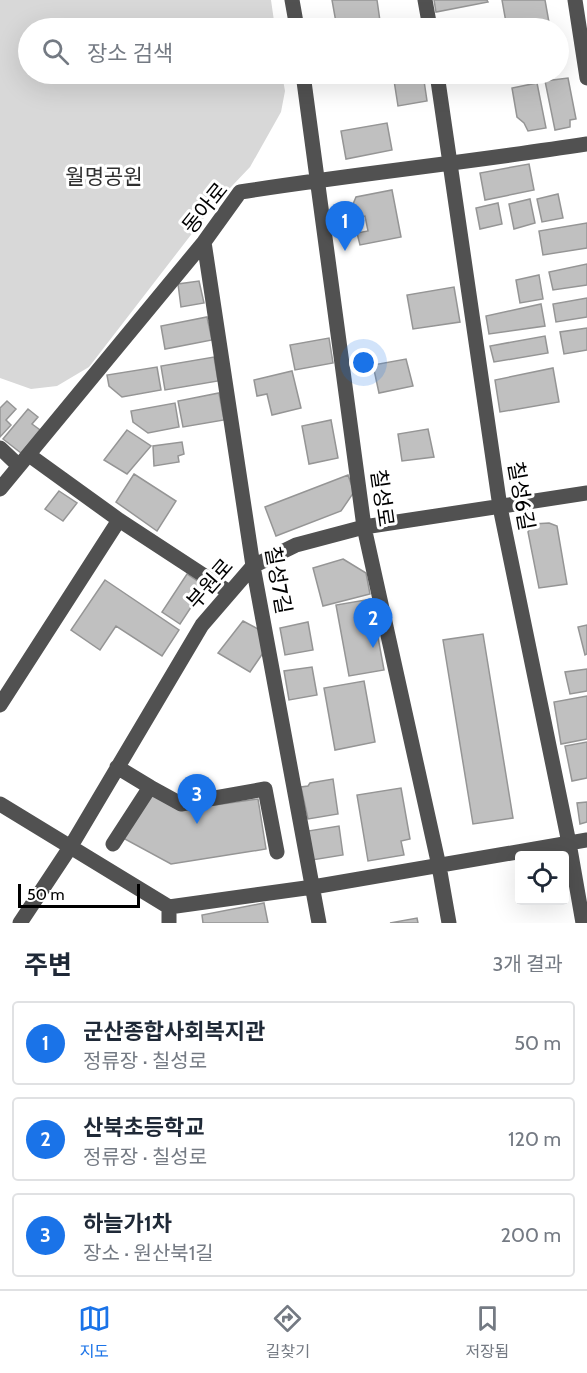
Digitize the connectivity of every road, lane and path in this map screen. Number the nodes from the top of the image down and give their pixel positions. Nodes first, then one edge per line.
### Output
1 (292, 0) edge
2 (425, 0) edge
3 (575, 0) edge
4 (295, 18) edge
5 (428, 18) edge
6 (587, 78) edge
7 (305, 84) edge
8 (439, 84) edge
9 (587, 144) edge
10 (451, 165) junction
11 (319, 180) junction
12 (204, 242) junction
13 (0, 448) edge
14 (24, 460) junction
15 (0, 489) edge
16 (587, 493) edge
17 (500, 507) junction
18 (119, 520) junction
19 (364, 527) junction
20 (254, 566) junction
21 (229, 592) junction
22 (0, 705) edge
23 (117, 767) junction
24 (150, 787) junction
25 (0, 804) edge
26 (587, 840) edge
27 (113, 843) dead end
28 (569, 843) junction
29 (71, 846) junction
30 (277, 852) dead end
31 (439, 866) junction
32 (313, 887) junction
33 (169, 907) junction
34 (20, 923) edge
35 (169, 923) edge
36 (319, 923) edge
37 (449, 923) edge
38 (583, 923) edge

1 - 4 street
2 - 5 street
3 - 6 street
7 - 11 street, 칠성로
8 - 10 street, 칠성6길
9 - 10 street, 동아로
10 - 11 street, 동아로
10 - 17 street, 칠성6길
11 - 12 street, 동아로
11 - 19 street, 칠성로
12 - 14 street, 동아로
12 - 20 street, 칠성7길
13 - 14 street
14 - 15 street, 동아로
14 - 18 street
16 - 17 street, 부원로
17 - 19 street, 부원로
17 - 28 street, 칠성6길
18 - 21 street
18 - 22 street
19 - 20 street, 부원로
19 - 31 street, 칠성로
20 - 21 street, 부원로
20 - 32 street, 칠성7길
21 - 23 street, 부원로
23 - 24 street
23 - 29 street, 부원로
24 - 27 street
24 - 30 street
25 - 29 street
26 - 28 street
28 - 31 street
28 - 38 street, 칠성6길
29 - 33 street
29 - 34 street, 부원로
31 - 32 street
31 - 37 street, 칠성로
32 - 33 street
32 - 36 street, 칠성7길
33 - 35 street

